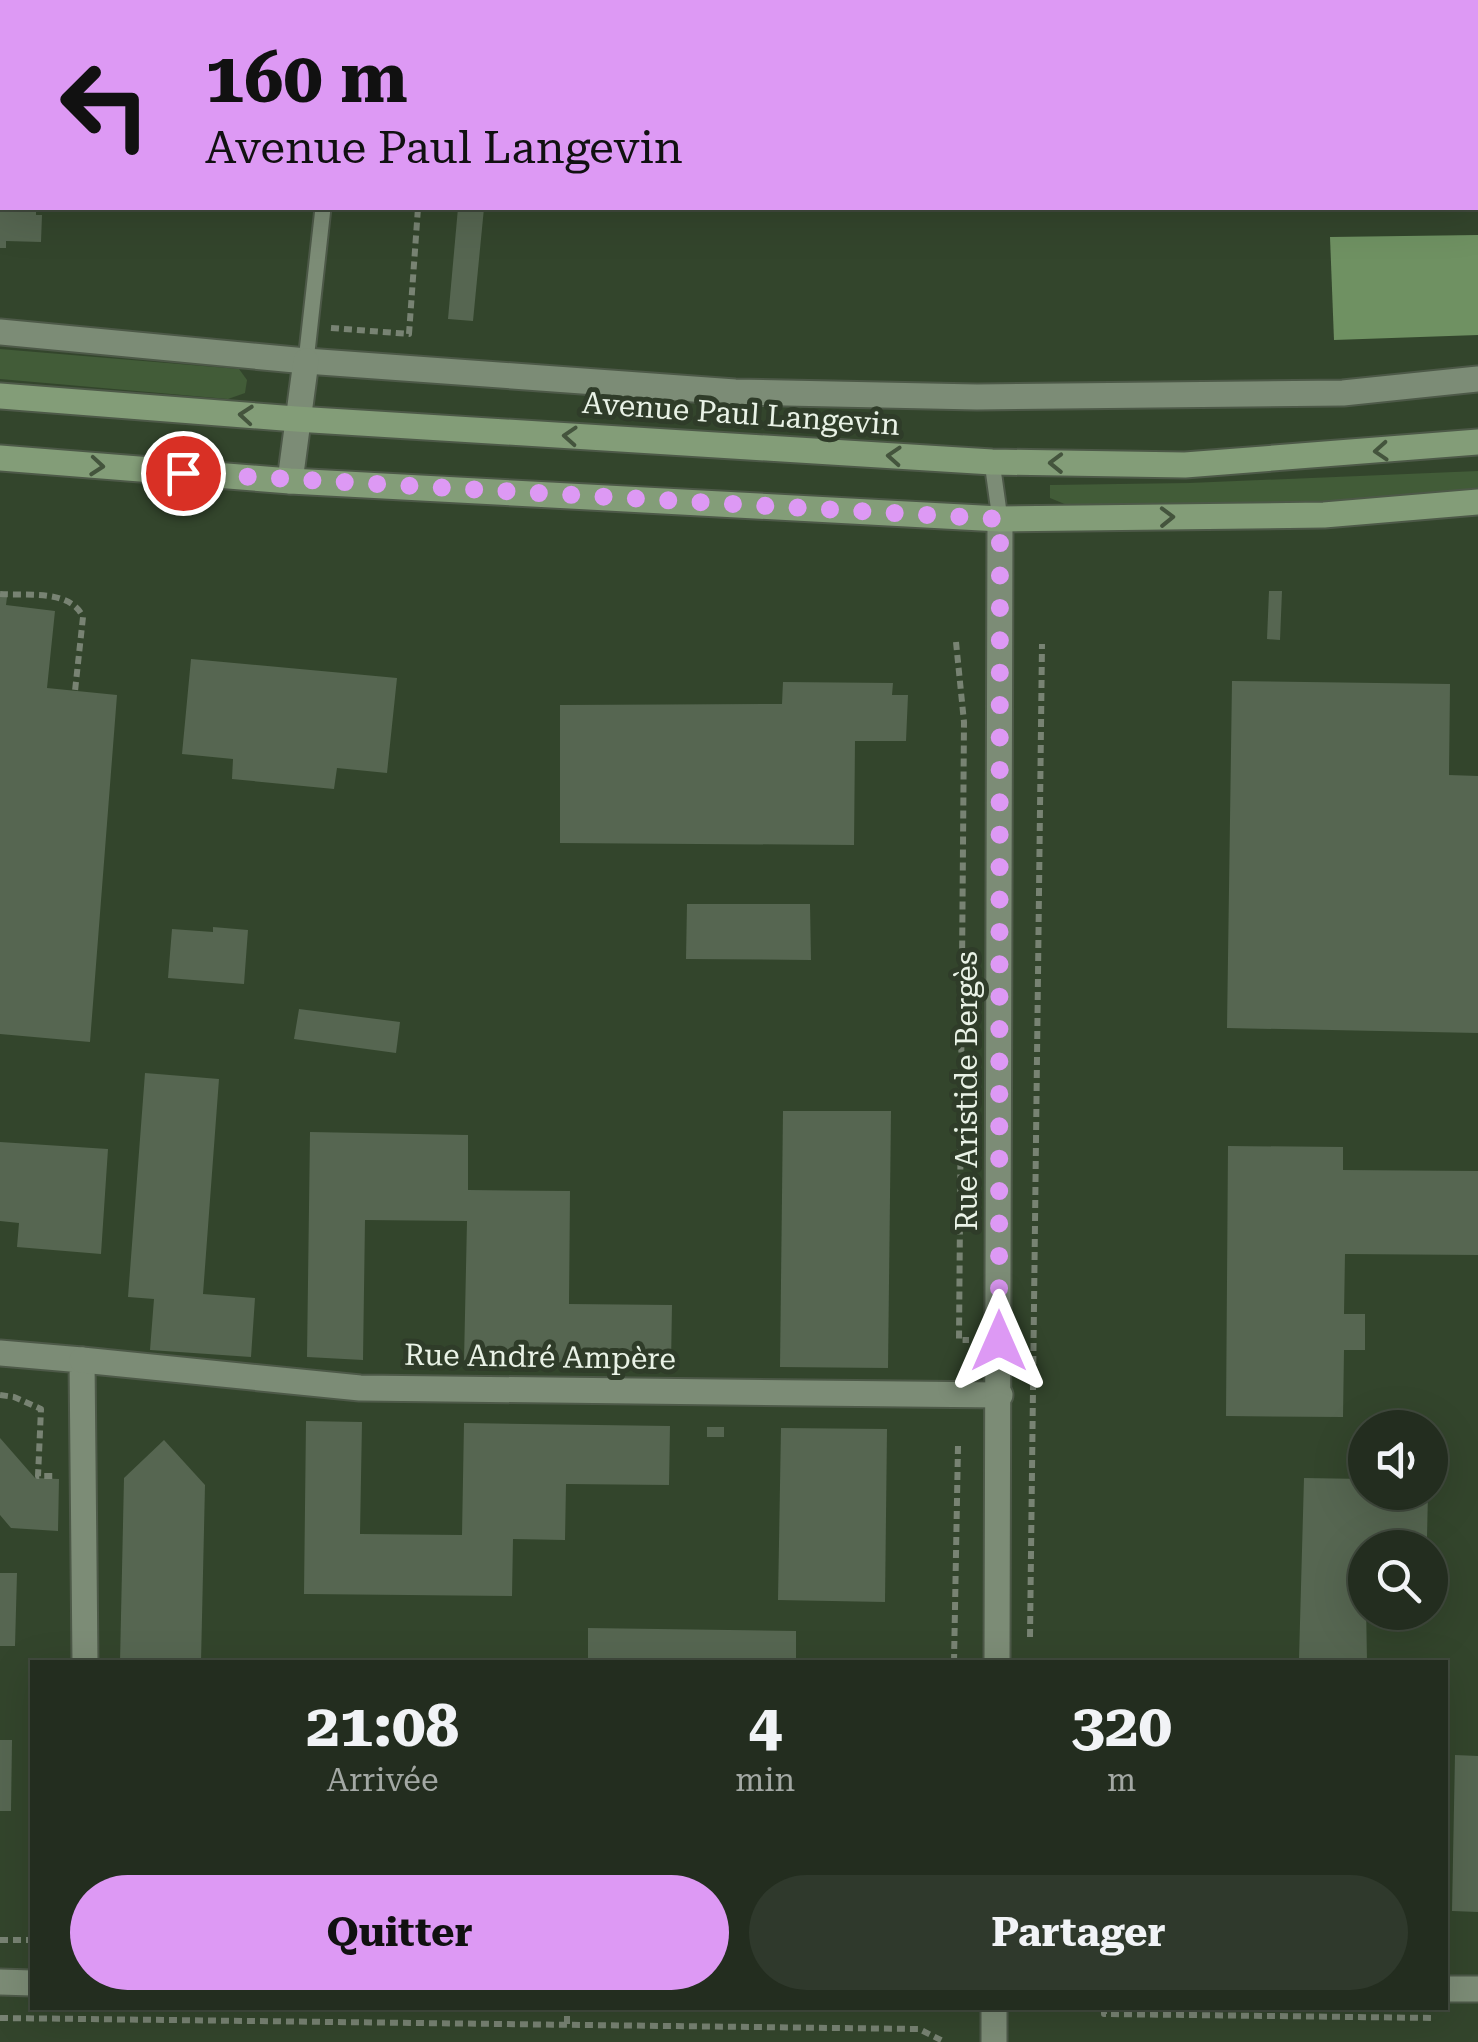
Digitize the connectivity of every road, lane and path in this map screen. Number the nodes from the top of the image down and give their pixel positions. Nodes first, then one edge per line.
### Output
1 (323, 210) edge
2 (418, 210) edge
3 (310, 326) junction
4 (0, 332) edge
5 (306, 360) junction
6 (1478, 379) edge
7 (0, 396) edge
8 (296, 420) junction
9 (1478, 442) edge
10 (0, 458) edge
11 (992, 462) junction
12 (290, 481) junction
13 (1478, 502) edge
14 (1000, 519) junction
15 (0, 594) edge
16 (956, 642) dead end
17 (1042, 644) dead end
18 (74, 691) dead end
19 (999, 1341) junction
20 (1033, 1341) junction
21 (0, 1353) edge
22 (82, 1360) junction
23 (0, 1395) edge
24 (1000, 1395) junction
25 (958, 1446) dead end
26 (83, 1478) junction
27 (1030, 1644) dead end
28 (85, 1660) edge
29 (954, 1660) edge
30 (997, 1660) edge
31 (0, 1940) edge
32 (30, 1940) dead end
33 (0, 1982) edge
34 (30, 1983) edge
35 (1448, 1989) edge
36 (1478, 1989) edge
37 (567, 2010) edge
38 (994, 2010) edge
39 (1104, 2010) edge
40 (0, 2018) edge
41 (1438, 2018) dead end
42 (566, 2024) junction
43 (945, 2042) edge
44 (994, 2042) edge

1 - 3 lane
2 - 3 path
3 - 5 lane
4 - 5 street
5 - 6 street
5 - 8 street
8 -> 7 main road, Avenue Paul Langevin
11 -> 8 main road, Avenue Paul Langevin
8 - 12 street
9 -> 11 main road, Avenue Paul Langevin
10 -> 12 main road
11 - 14 lane
12 - 14 main road
14 -> 13 main road
14 - 19 street, Rue Aristide Bergès
15 - 18 path
16 - 19 path
17 - 20 path
19 - 20 path
19 - 24 street, Rue Aristide Bergès
20 - 27 path
21 - 22 street, Rue André Ampère
22 - 24 street, Rue André Ampère
22 - 26 street
23 - 26 path
24 - 30 street, Rue Aristide Bergès
25 - 29 path
26 - 28 street
31 - 32 path
33 - 34 street
35 - 36 street
37 - 42 path
38 - 44 street
39 - 41 path
40 - 42 path
42 - 43 path

